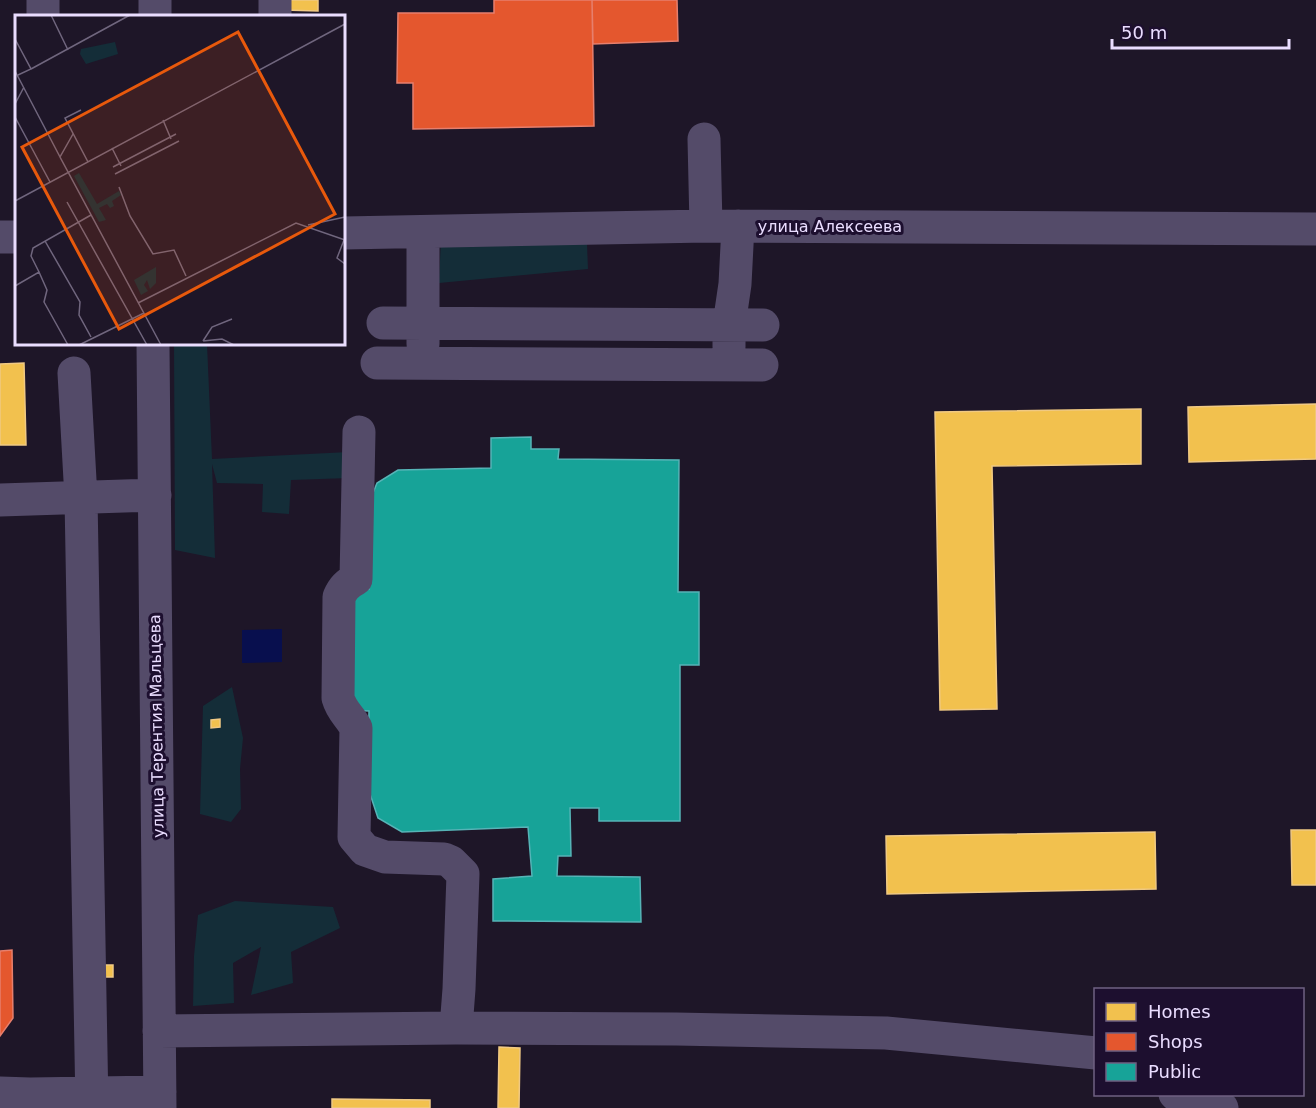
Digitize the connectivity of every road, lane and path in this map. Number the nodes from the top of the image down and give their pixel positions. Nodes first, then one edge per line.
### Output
1 (704, 139) dead end
2 (706, 226) junction
3 (738, 226) junction
4 (1316, 229) edge
5 (423, 232) junction
6 (345, 233) edge
7 (383, 323) dead end
8 (423, 323) junction
9 (729, 325) junction
10 (763, 325) dead end
11 (153, 345) edge
12 (377, 363) dead end
13 (423, 363) junction
14 (729, 365) junction
15 (762, 365) dead end
16 (74, 373) dead end
17 (358, 432) dead end
18 (154, 495) junction
19 (81, 498) junction
20 (0, 500) edge
21 (456, 1028) junction
22 (159, 1031) junction
23 (1094, 1053) edge
24 (0, 1093) edge
25 (1163, 1096) edge
26 (1179, 1096) edge
27 (160, 1100) edge
28 (92, 1101) edge
29 (1174, 1108) edge
30 (1222, 1108) edge

1 - 2 street
2 - 3 street, улица Алексеева
2 - 5 street, улица Алексеева
3 - 4 street, улица Алексеева
3 - 9 street
5 - 6 street, улица Алексеева
5 - 8 street
7 - 8 street
8 - 9 street
8 - 13 street
9 - 10 street
9 - 14 street
11 - 18 street, улица Терентия Мальцева
12 - 13 street
13 - 14 street
14 - 15 street
16 - 19 street
17 - 21 street
18 - 19 street
18 - 22 street, улица Терентия Мальцева
19 - 20 street
19 - 28 street
21 - 22 street
21 - 23 street
22 - 27 street, улица Терентия Мальцева
24 - 28 street
25 - 29 street
26 - 30 street
27 - 28 street

